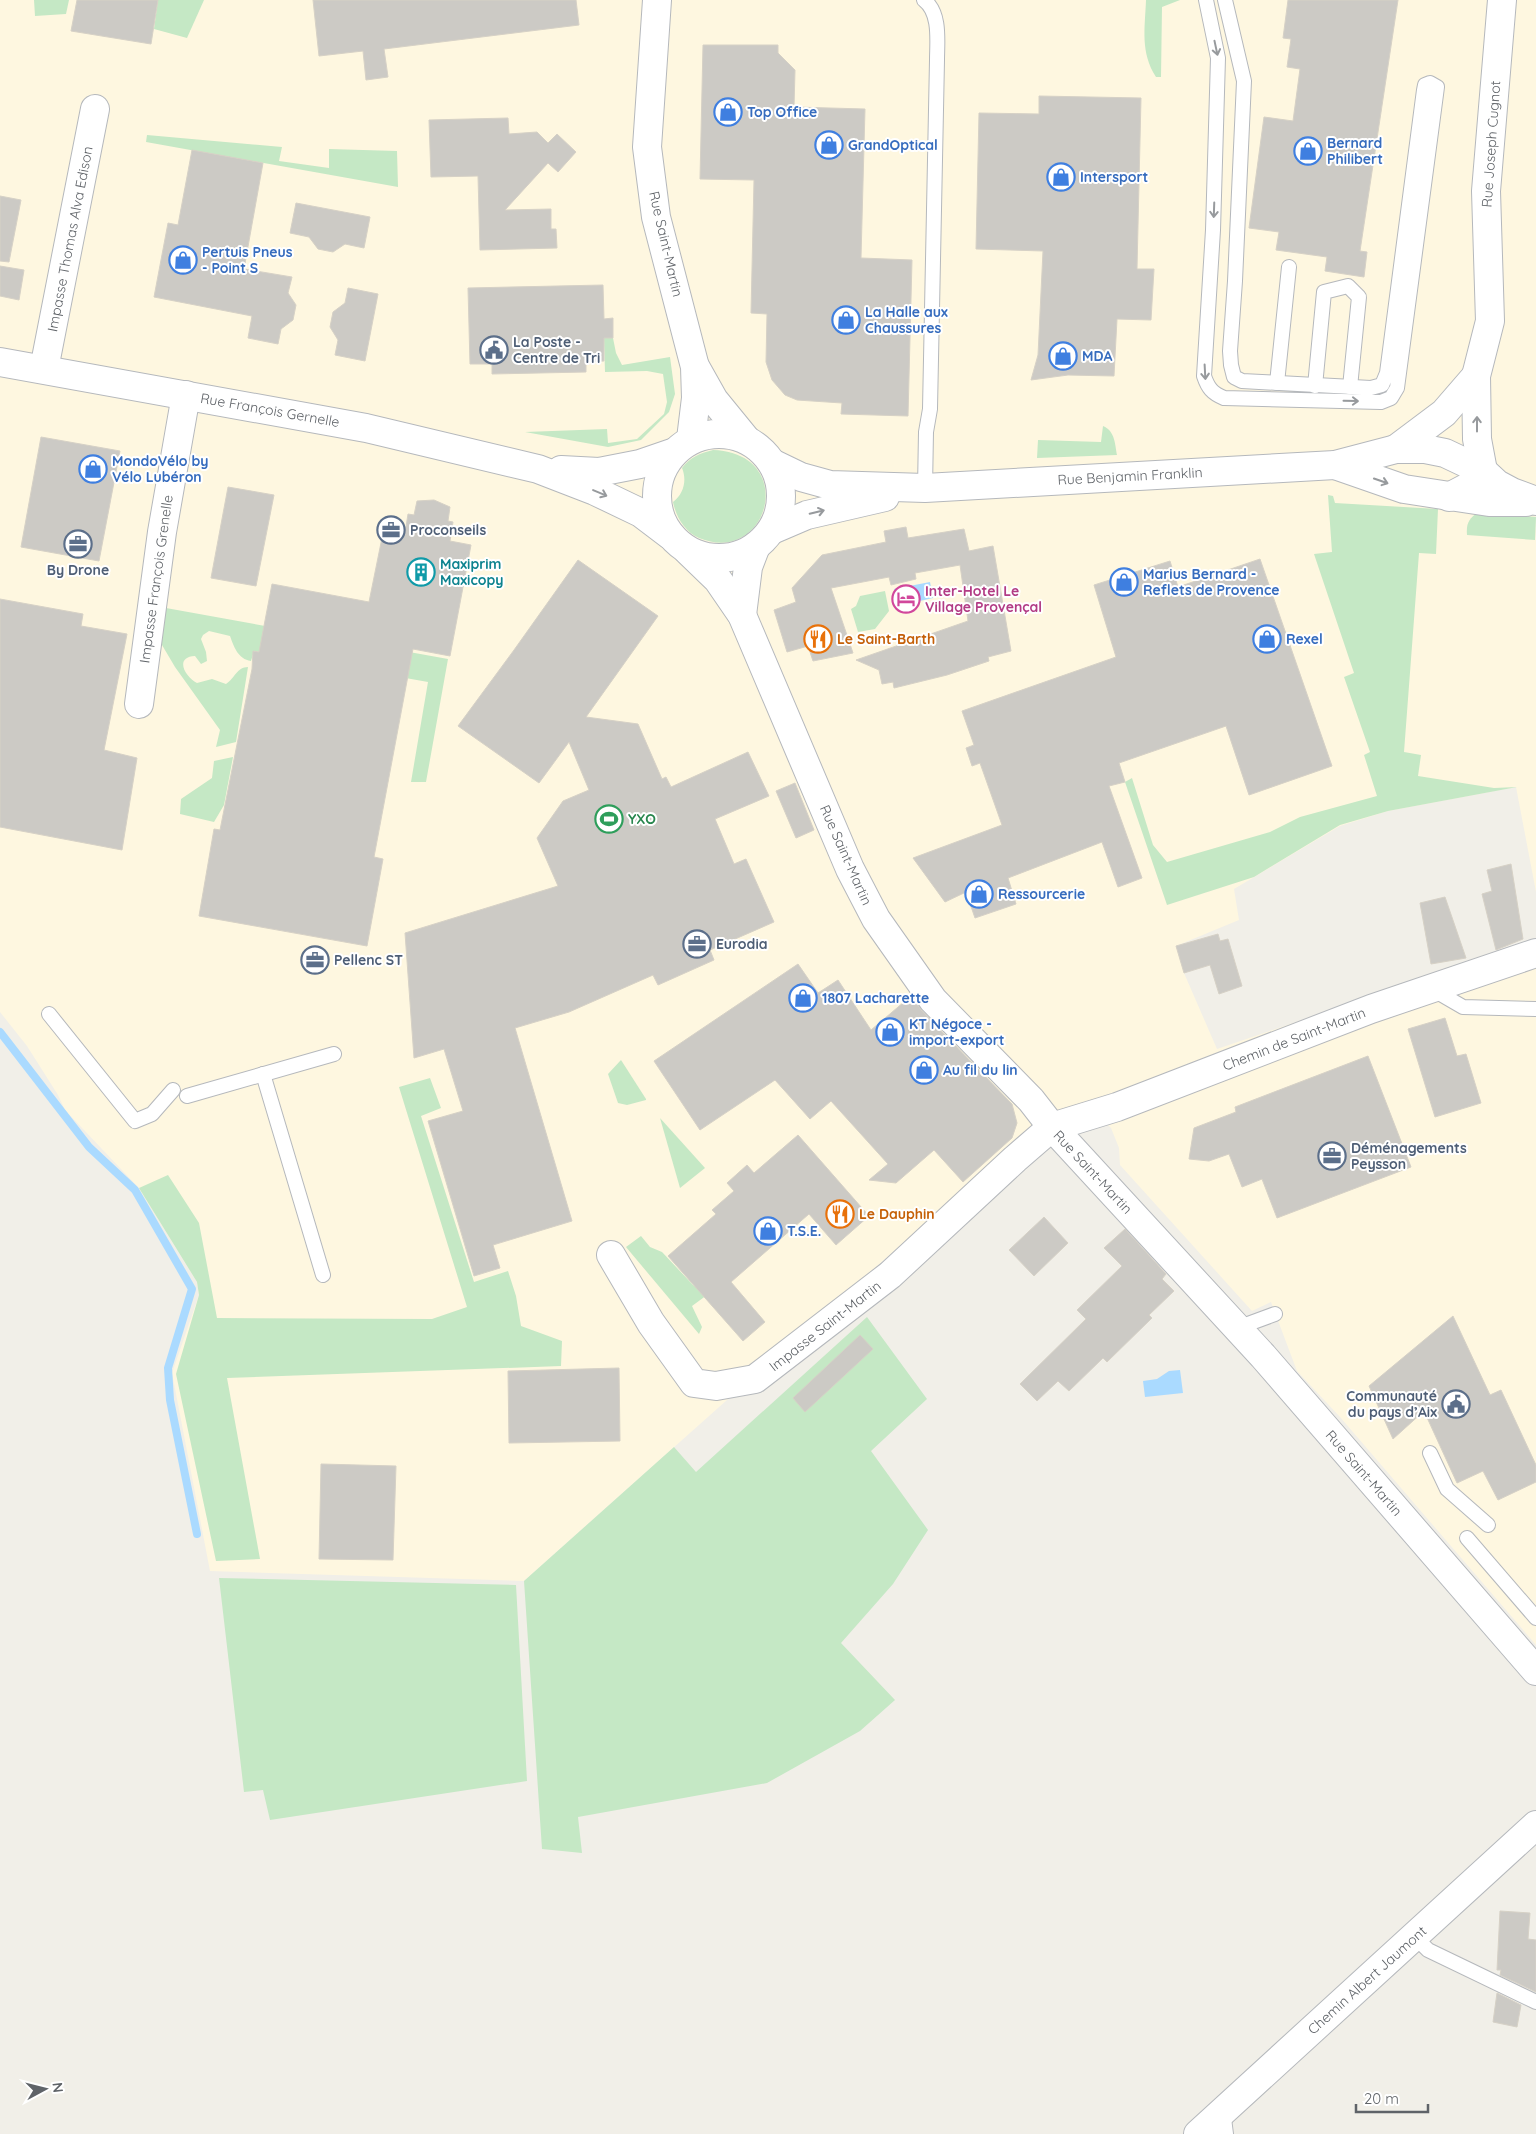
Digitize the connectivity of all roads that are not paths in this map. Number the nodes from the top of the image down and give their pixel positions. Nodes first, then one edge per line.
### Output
1 (657, 0) edge
2 (924, 0) edge
3 (1206, 0) edge
4 (1225, 0) edge
5 (1502, 0) edge
6 (95, 109) dead end
7 (1289, 267) dead end
8 (0, 362) edge
9 (695, 366) junction
10 (44, 369) junction
11 (1476, 376) junction
12 (1277, 383) junction
13 (1315, 386) junction
14 (1350, 387) junction
15 (186, 395) junction
16 (1444, 413) junction
17 (745, 438) junction
18 (682, 446) junction
19 (1425, 449) junction
20 (1396, 450) junction
21 (772, 463) junction
22 (1335, 466) junction
23 (538, 468) junction
24 (1483, 471) junction
25 (925, 488) junction
26 (1423, 492) junction
27 (1449, 497) junction
28 (764, 538) junction
29 (679, 543) junction
30 (742, 615) junction
31 (138, 704) dead end
32 (1536, 953) edge
33 (1431, 989) junction
34 (1536, 1009) edge
35 (49, 1014) dead end
36 (334, 1054) dead end
37 (263, 1074) junction
38 (173, 1090) dead end
39 (188, 1096) dead end
40 (1052, 1127) junction
41 (611, 1255) dead end
42 (323, 1275) dead end
43 (1275, 1314) dead end
44 (1237, 1328) junction
45 (1430, 1453) dead end
46 (1488, 1525) dead end
47 (1467, 1538) dead end
48 (1536, 1618) edge
49 (1536, 1671) edge
50 (1536, 1825) edge
51 (1414, 1936) junction
52 (1536, 2002) edge
53 (1224, 2122) edge
54 (1198, 2134) edge

1 - 9 street, Rue Saint-Martin
2 - 25 lane
3 -> 14 lane
4 - 12 lane
5 - 11 street, Rue Joseph Cugnot
6 - 10 street, Impasse Thomas Alva Edison
7 - 12 lane
8 - 10 street, Rue François Gernelle
9 - 17 street, Rue Saint-Martin
9 - 18 street, Rue Saint-Martin
10 - 15 street, Rue François Gernelle
11 - 16 street, Rue Joseph Cugnot
24 -> 11 street, Rue Joseph Cugnot
12 - 13 lane
13 - 14 lane
13 - 14 lane
15 - 23 street, Rue François Gernelle
15 - 31 street, Impasse François Grenelle
16 - 19 street, Rue Joseph Cugnot
16 - 20 street, Rue Joseph Cugnot
17 - 18 street
17 - 21 street
18 - 23 street
18 - 29 street
19 - 20 street
19 - 24 street
19 - 26 street, Rue Joseph Cugnot
20 - 22 street
21 - 25 street, Rue Benjamin Franklin
21 - 28 street
22 - 25 street, Rue Benjamin Franklin
22 -> 26 street
23 -> 29 street
24 - 27 street
24 - 27 street
28 -> 25 street, Rue Benjamin Franklin
26 - 27 street
28 - 29 street
28 - 30 street
29 - 30 street, Rue Saint-Martin
30 - 40 street, Rue Saint-Martin
32 - 33 street, Chemin de Saint-Martin
33 - 34 lane
33 - 40 street, Chemin de Saint-Martin
35 - 38 lane
36 - 37 lane
37 - 39 lane
37 - 42 lane
40 - 41 street, Impasse Saint-Martin
40 - 44 street, Rue Saint-Martin
43 - 44 lane
44 - 49 street, Rue Saint-Martin
45 - 46 lane
47 - 48 lane
50 - 51 street, Chemin Albert Jaumont
51 - 52 lane
51 - 53 street, Chemin Albert Jaumont
53 - 54 street, Chemin Albert Jaumont

